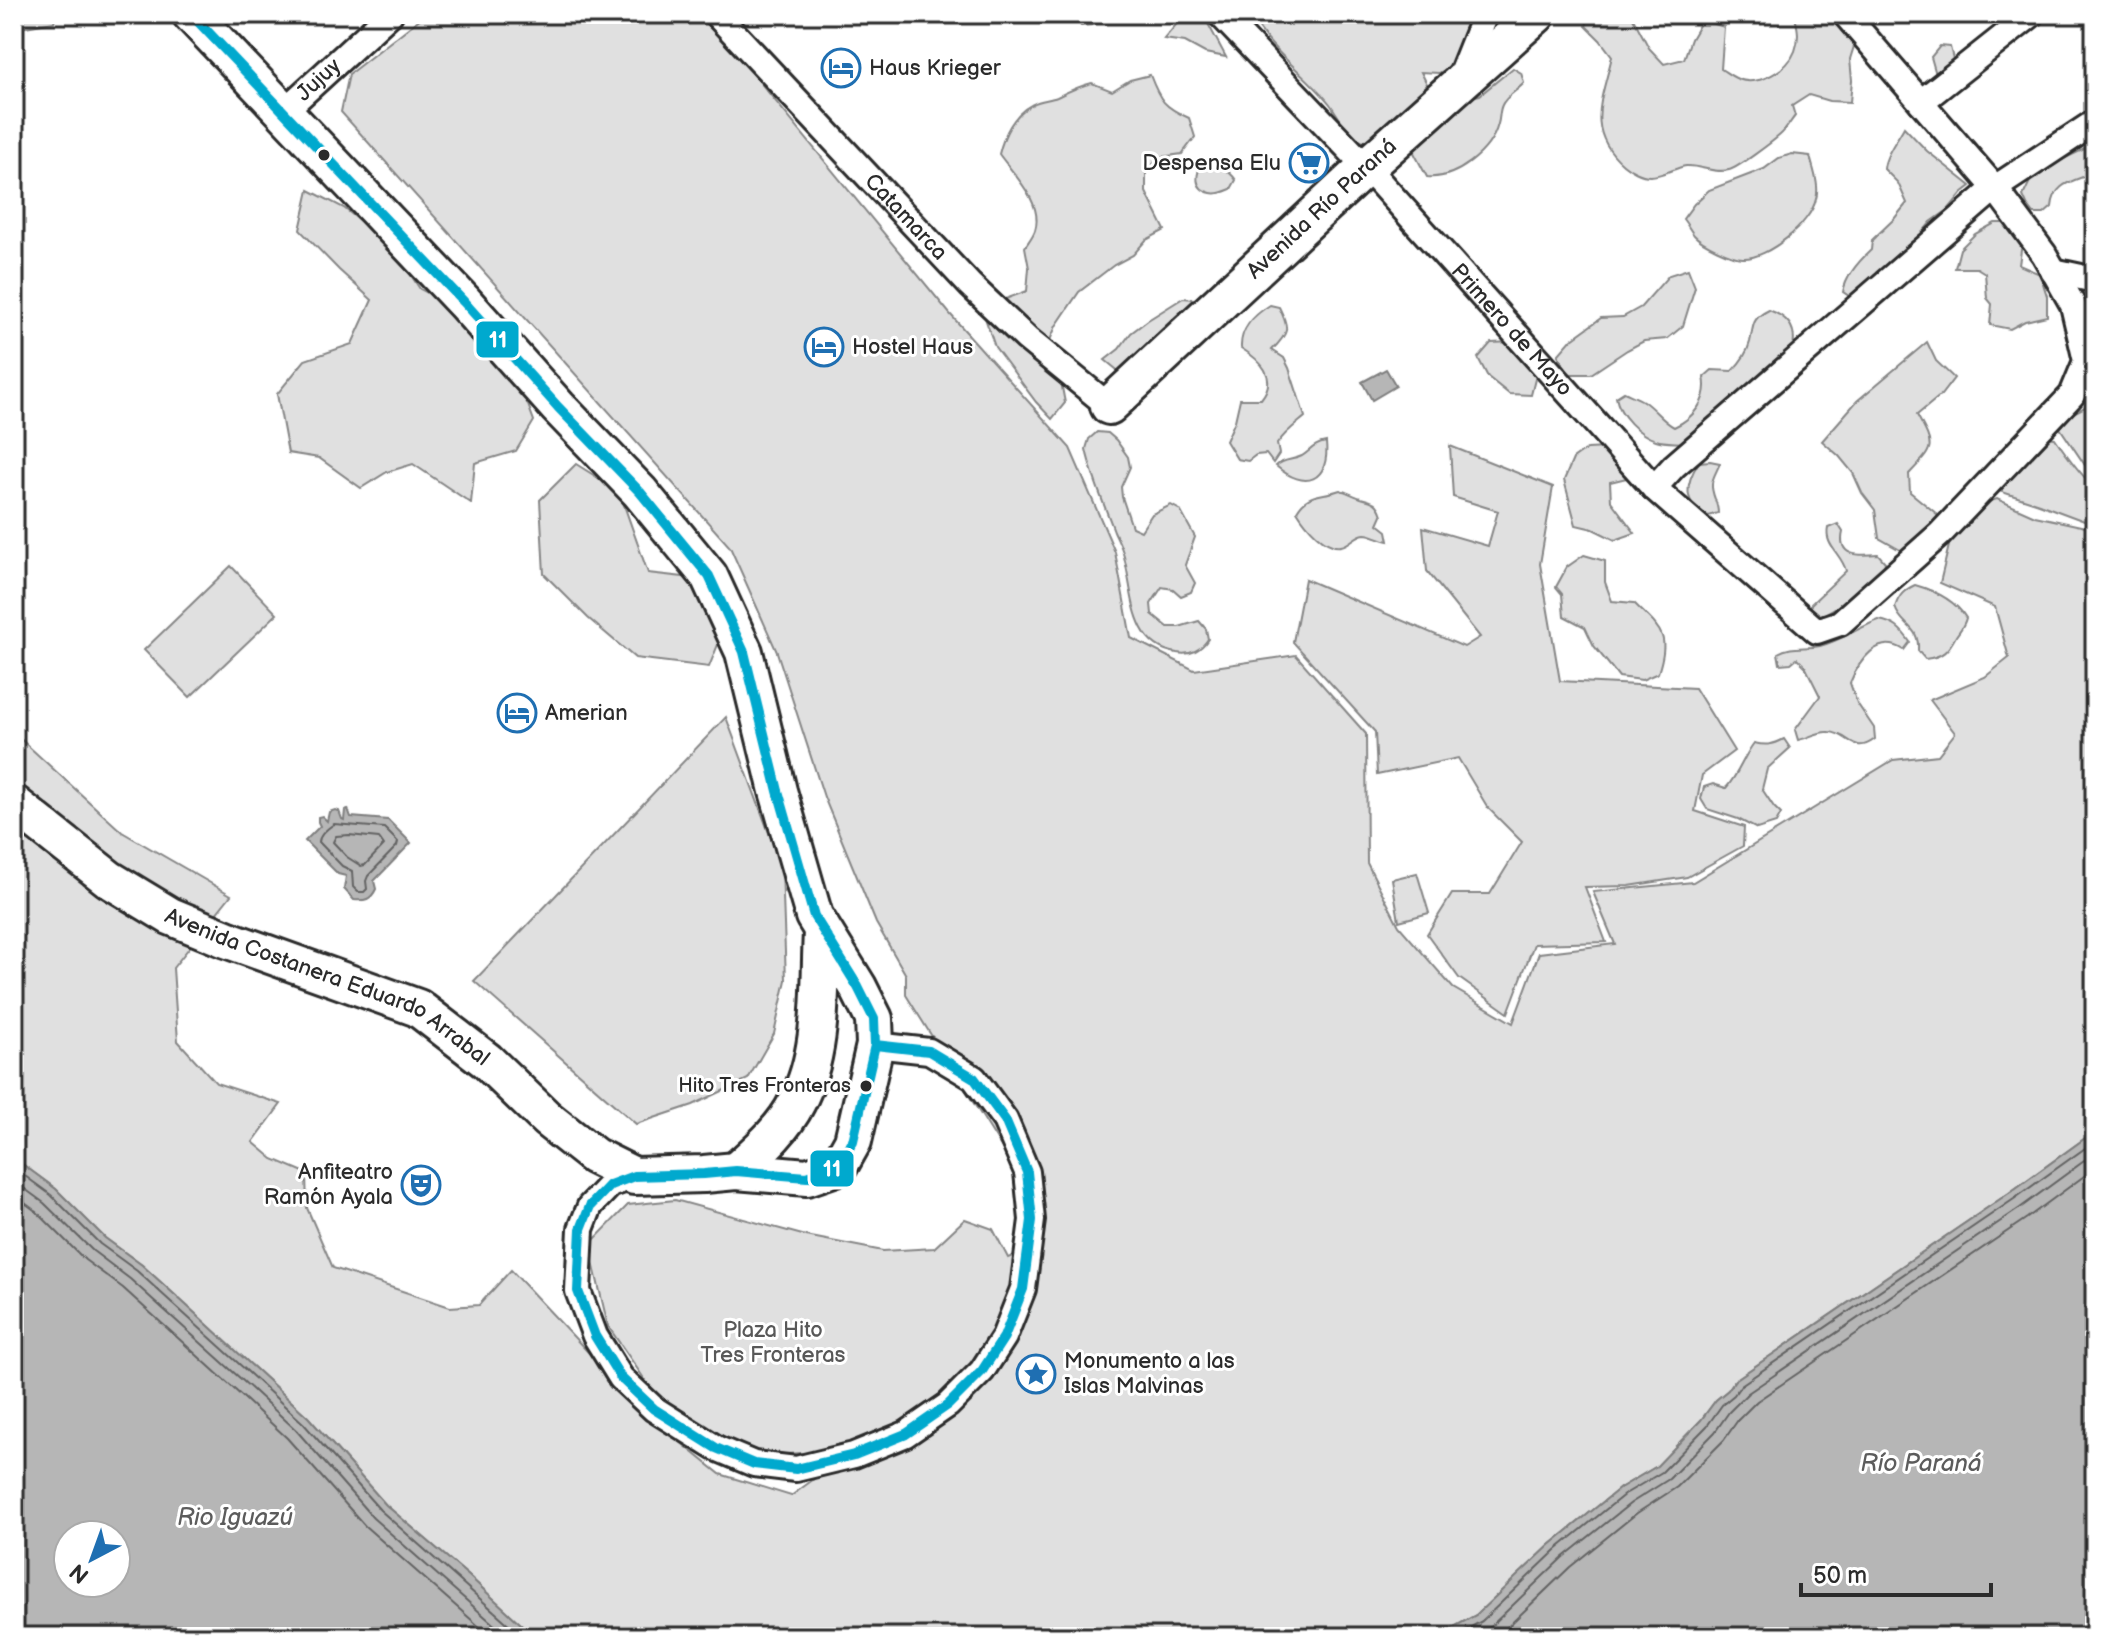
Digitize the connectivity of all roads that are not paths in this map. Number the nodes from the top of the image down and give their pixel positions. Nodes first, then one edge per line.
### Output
1 (191, 14) edge
2 (390, 14) edge
3 (716, 14) edge
4 (1220, 14) edge
5 (1485, 14) edge
6 (1537, 14) edge
7 (1845, 14) edge
8 (2032, 14) edge
9 (1456, 86) junction
10 (1921, 102) junction
11 (283, 112) junction
12 (2095, 122) edge
13 (1366, 167) junction
14 (1995, 188) junction
15 (2053, 271) junction
16 (2095, 280) edge
17 (1109, 406) joint
18 (1654, 488) junction
19 (14, 804) edge
20 (822, 932) junction
21 (875, 1045) junction
22 (736, 1171) junction
23 (634, 1176) junction

1 - 11 main road
2 - 11 street, Jujuy
3 - 17 street, Catamarca
4 - 13 street, Primero de Mayo
5 - 9 street
6 - 9 main road, Avenida Río Paraná
7 - 10 street
8 - 10 street
9 - 13 main road, Avenida Río Paraná
10 - 14 street
11 - 20 main road
12 - 14 street
13 - 17 main road, Avenida Río Paraná
13 - 18 street, Primero de Mayo
14 - 15 street
14 - 18 street
15 - 16 street
15 - 18 street, Primero de Mayo
19 - 23 main road, Avenida Costanera Eduardo Arrabal
20 - 21 main road, Avenida Costanera Eduardo Arrabal
20 - 22 main road
21 - 22 main road, Avenida Costanera Eduardo Arrabal
21 - 23 street, Avenida Costanera Eduardo Arrabal
22 - 23 main road, Avenida Costanera Eduardo Arrabal

